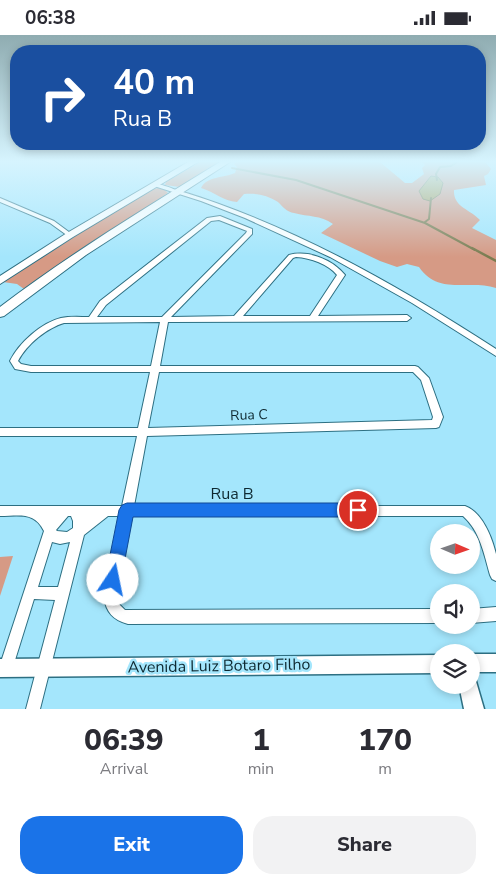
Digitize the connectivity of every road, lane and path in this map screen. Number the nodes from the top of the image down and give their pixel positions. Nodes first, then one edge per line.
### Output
1 (141, 193) edge
2 (176, 193) edge
3 (183, 193) edge
4 (0, 200) edge
5 (70, 235) junction
6 (298, 254) joint
7 (0, 283) edge
8 (20, 298) junction
9 (0, 313) edge
10 (164, 318) junction
11 (238, 318) junction
12 (313, 318) junction
13 (407, 318) dead end
14 (92, 319) junction
15 (55, 322) joint
16 (496, 353) edge
17 (16, 366) joint
18 (154, 369) junction
19 (0, 432) edge
20 (142, 432) junction
21 (110, 510) junction
22 (127, 510) junction
23 (0, 511) edge
24 (34, 511) junction
25 (69, 511) junction
26 (50, 531) junction
27 (79, 532) junction
28 (496, 575) edge
29 (30, 593) junction
30 (63, 594) junction
31 (496, 614) edge
32 (430, 616) edge
33 (480, 616) edge
34 (480, 663) edge
35 (496, 663) edge
36 (430, 664) edge
37 (3, 668) edge
38 (44, 668) junction
39 (470, 694) edge
40 (33, 709) edge
41 (474, 709) edge

1 - 5 main road
2 - 8 main road
3 - 16 street
4 - 5 street
5 - 7 main road
6 - 11 street
6 - 12 street
7 - 8 main road
8 - 9 main road
10 - 11 street
10 - 14 street
10 - 14 street
10 - 18 street
11 - 12 street
12 - 13 street
14 - 15 street
15 - 17 street
17 - 18 street
18 - 20 street
18 - 20 street, Rua C
19 - 20 street, Rua C
20 - 22 street
21 - 22 street, Rua B
21 - 25 street, Rua B
21 - 27 street
22 - 28 street, Rua B
22 - 32 street
23 - 24 street, Rua B
24 - 25 street, Rua B
24 - 26 street
25 - 26 street
25 - 27 street
26 - 27 street
26 - 29 street
27 - 30 street
29 - 30 street
29 - 37 street
30 - 38 street
31 - 33 street
34 - 35 street
36 - 38 street, Avenida Luiz Botaro Filho
37 - 38 street, Avenida Luiz Botaro Filho
38 - 40 street
39 - 41 street

